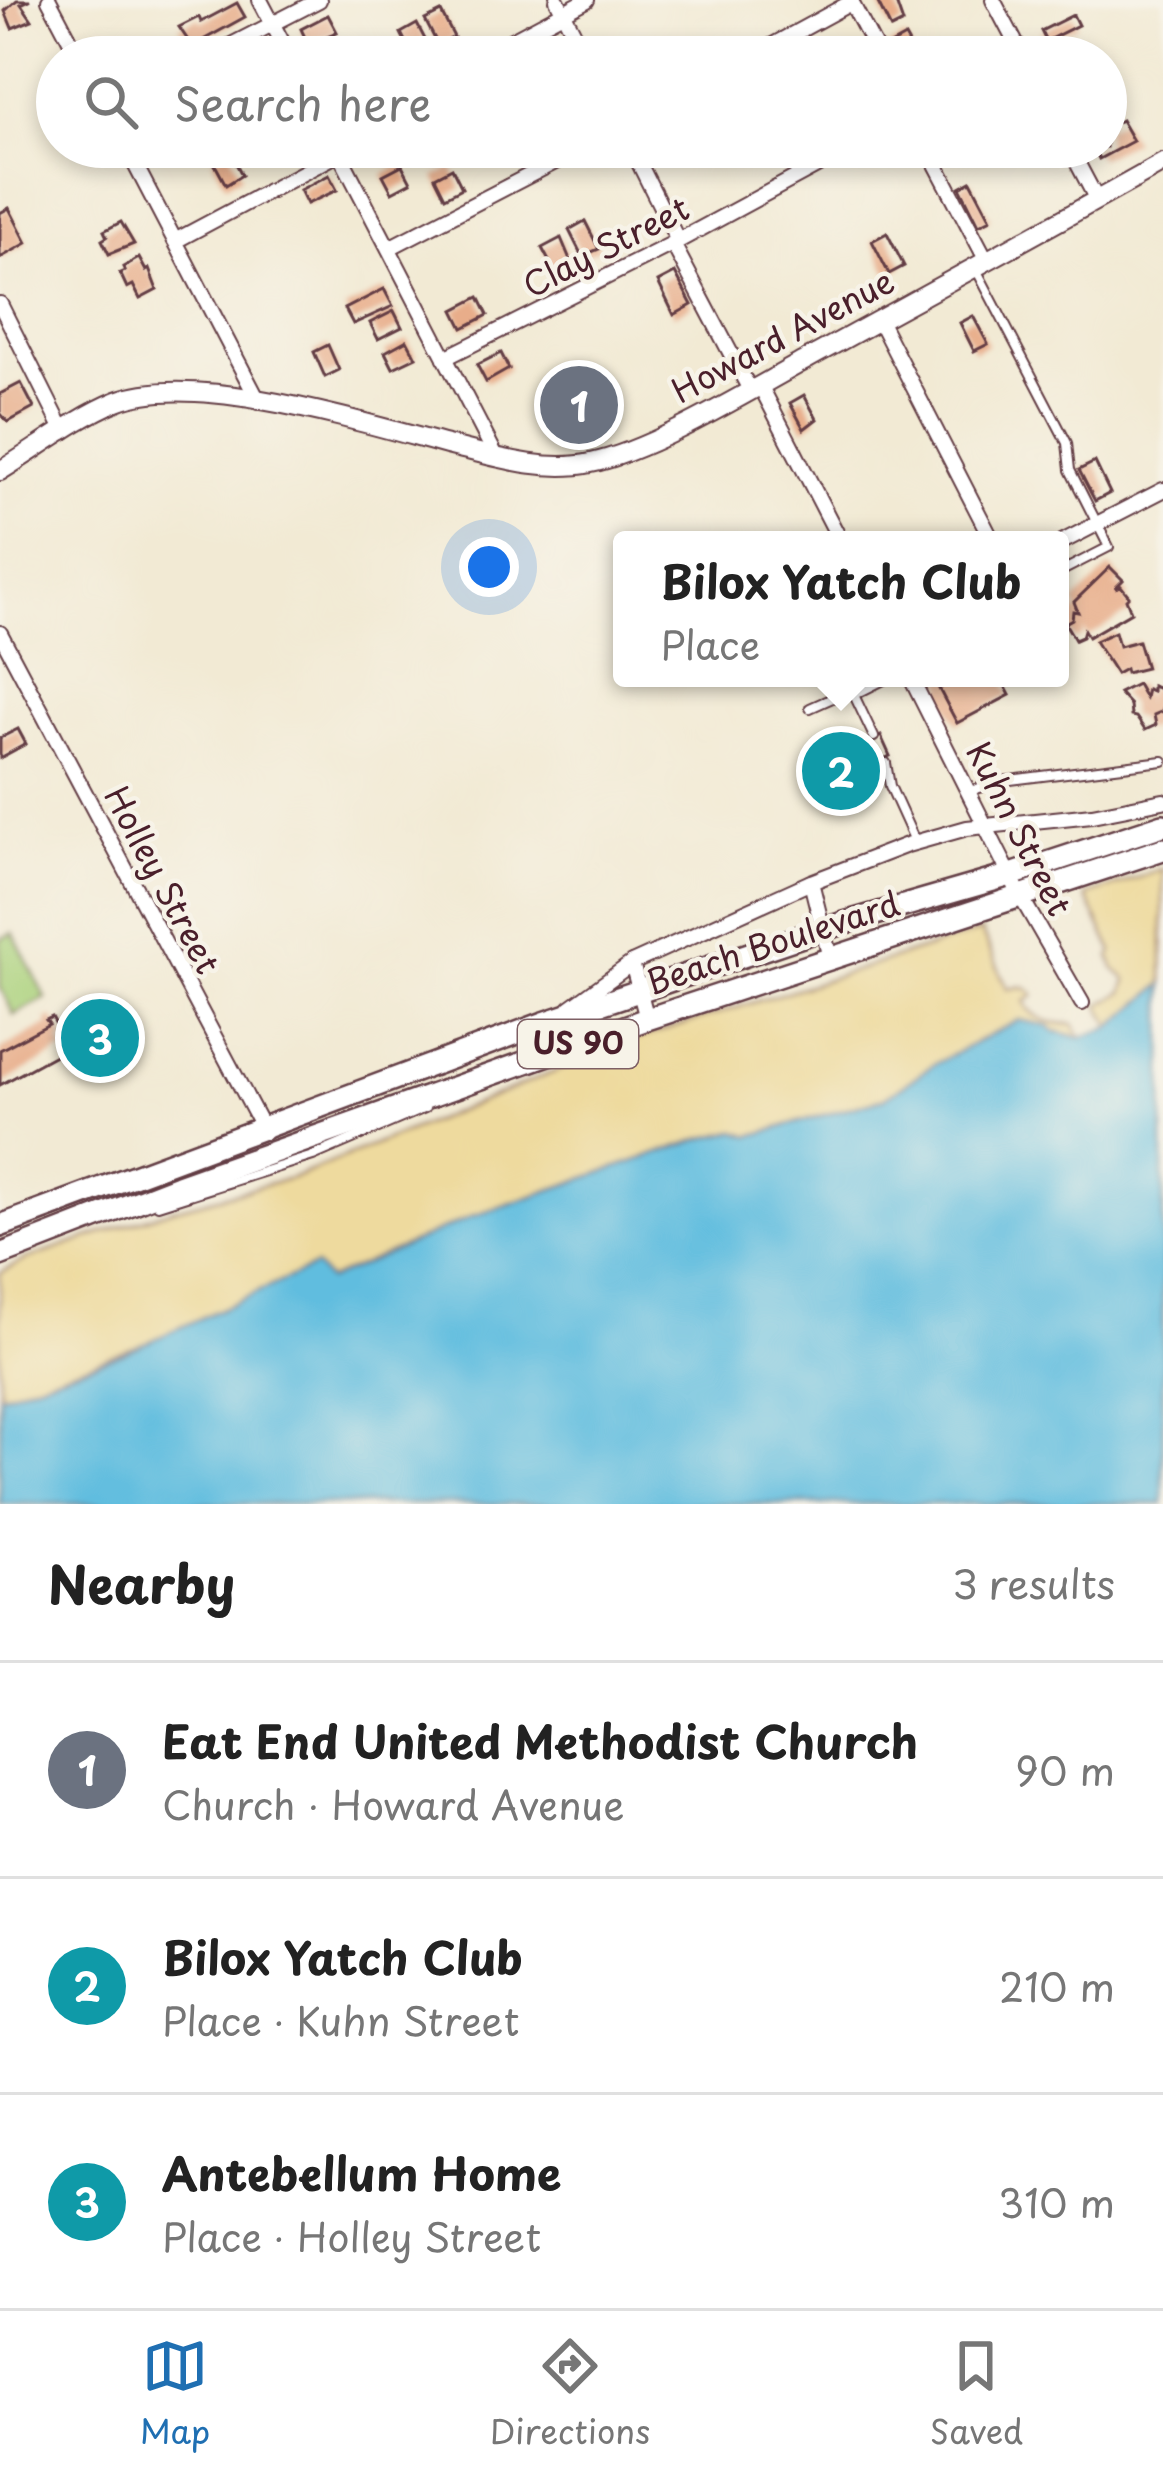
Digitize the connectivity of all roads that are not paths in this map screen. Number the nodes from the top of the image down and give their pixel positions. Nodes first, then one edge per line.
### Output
1 (50, 0) edge
2 (260, 0) edge
3 (319, 0) edge
4 (587, 0) edge
5 (993, 0) edge
6 (851, 1) edge
7 (561, 6) edge
8 (273, 24) junction
9 (68, 36) edge
10 (249, 36) edge
11 (279, 36) edge
12 (513, 36) edge
13 (576, 36) edge
14 (788, 36) edge
15 (869, 36) edge
16 (1011, 36) edge
17 (1163, 163) edge
18 (137, 168) edge
19 (306, 168) edge
20 (347, 168) edge
21 (543, 168) edge
22 (641, 168) edge
23 (814, 168) edge
24 (937, 168) edge
25 (1081, 168) edge
26 (1097, 200) junction
27 (175, 241) junction
28 (676, 243) junction
29 (388, 248) junction
30 (981, 264) junction
31 (0, 304) edge
32 (879, 320) junction
33 (446, 358) junction
34 (755, 388) junction
35 (260, 402) junction
36 (64, 432) junction
37 (496, 456) junction
38 (0, 471) edge
39 (1163, 490) edge
40 (1097, 524) junction
41 (835, 531) edge
42 (987, 531) edge
43 (1069, 538) edge
44 (1069, 567) edge
45 (0, 633) edge
46 (870, 687) edge
47 (916, 687) edge
48 (854, 695) junction
49 (810, 708) dead end
50 (874, 737) dead end
51 (1163, 760) edge
52 (886, 763) dead end
53 (969, 791) junction
54 (1163, 801) edge
55 (1163, 825) edge
56 (986, 826) junction
57 (916, 842) junction
58 (1163, 849) edge
59 (1011, 875) junction
60 (812, 882) junction
61 (1022, 897) junction
62 (820, 930) junction
63 (830, 958) junction
64 (632, 963) junction
65 (639, 992) junction
66 (1082, 1004) dead end
67 (647, 1019) junction
68 (544, 1023) junction
69 (456, 1087) junction
70 (263, 1128) junction
71 (275, 1153) junction
72 (0, 1226) edge
73 (35, 1240) junction
74 (0, 1256) edge

1 - 9 street
2 - 8 street
3 - 8 street
4 - 7 street
5 - 16 street
6 - 14 street
6 - 15 street
7 - 12 street
7 - 13 street
8 - 10 street
8 - 11 street
17 - 26 main road, Howard Avenue
18 - 27 street
19 - 27 street
20 - 29 street
21 - 29 street
22 - 28 street
23 - 28 street, Clay Street
24 - 30 street
25 - 26 street
26 - 30 main road, Howard Avenue
27 - 35 street
28 - 33 street, Clay Street
28 - 34 street
29 - 33 street
30 - 32 main road, Howard Avenue
30 - 40 lane
31 - 36 street
32 - 34 main road, Howard Avenue
32 - 42 street
33 - 37 street
34 - 37 main road, Howard Avenue
34 - 41 street
35 - 36 main road, Howard Avenue
35 - 37 main road, Howard Avenue
36 - 38 main road, Howard Avenue
39 - 40 street
40 - 43 street
40 - 44 lane
45 - 70 street, Holley Street
46 - 48 lane
47 - 53 street, Kuhn Street
48 - 49 lane
48 - 50 lane
51 - 53 lane
52 - 57 lane
53 - 56 street, Kuhn Street
54 - 56 street
55 - 59 main road, Beach Boulevard / US 90
56 - 57 street
56 - 59 street, Kuhn Street
57 - 60 street
58 - 61 main road, Beach Boulevard / US 90
59 - 61 street, Kuhn Street
59 - 62 main road, Beach Boulevard / US 90
60 - 62 street
60 - 64 street
61 - 63 main road, Beach Boulevard / US 90
61 - 66 street, Kuhn Street
62 - 63 street
62 - 65 main road, Beach Boulevard / US 90
63 - 67 main road, Beach Boulevard / US 90
64 - 65 street
64 - 68 street
65 - 67 street
65 - 68 main road, Beach Boulevard / US 90
67 - 69 main road, Beach Boulevard / US 90
68 - 70 main road, Beach Boulevard / US 90
69 - 71 main road, Beach Boulevard / US 90
69 - 73 lane
70 - 71 street, Holley Street
70 - 72 main road, Beach Boulevard / US 90
71 - 73 main road, Beach Boulevard / US 90
73 - 74 main road, Beach Boulevard / US 90

